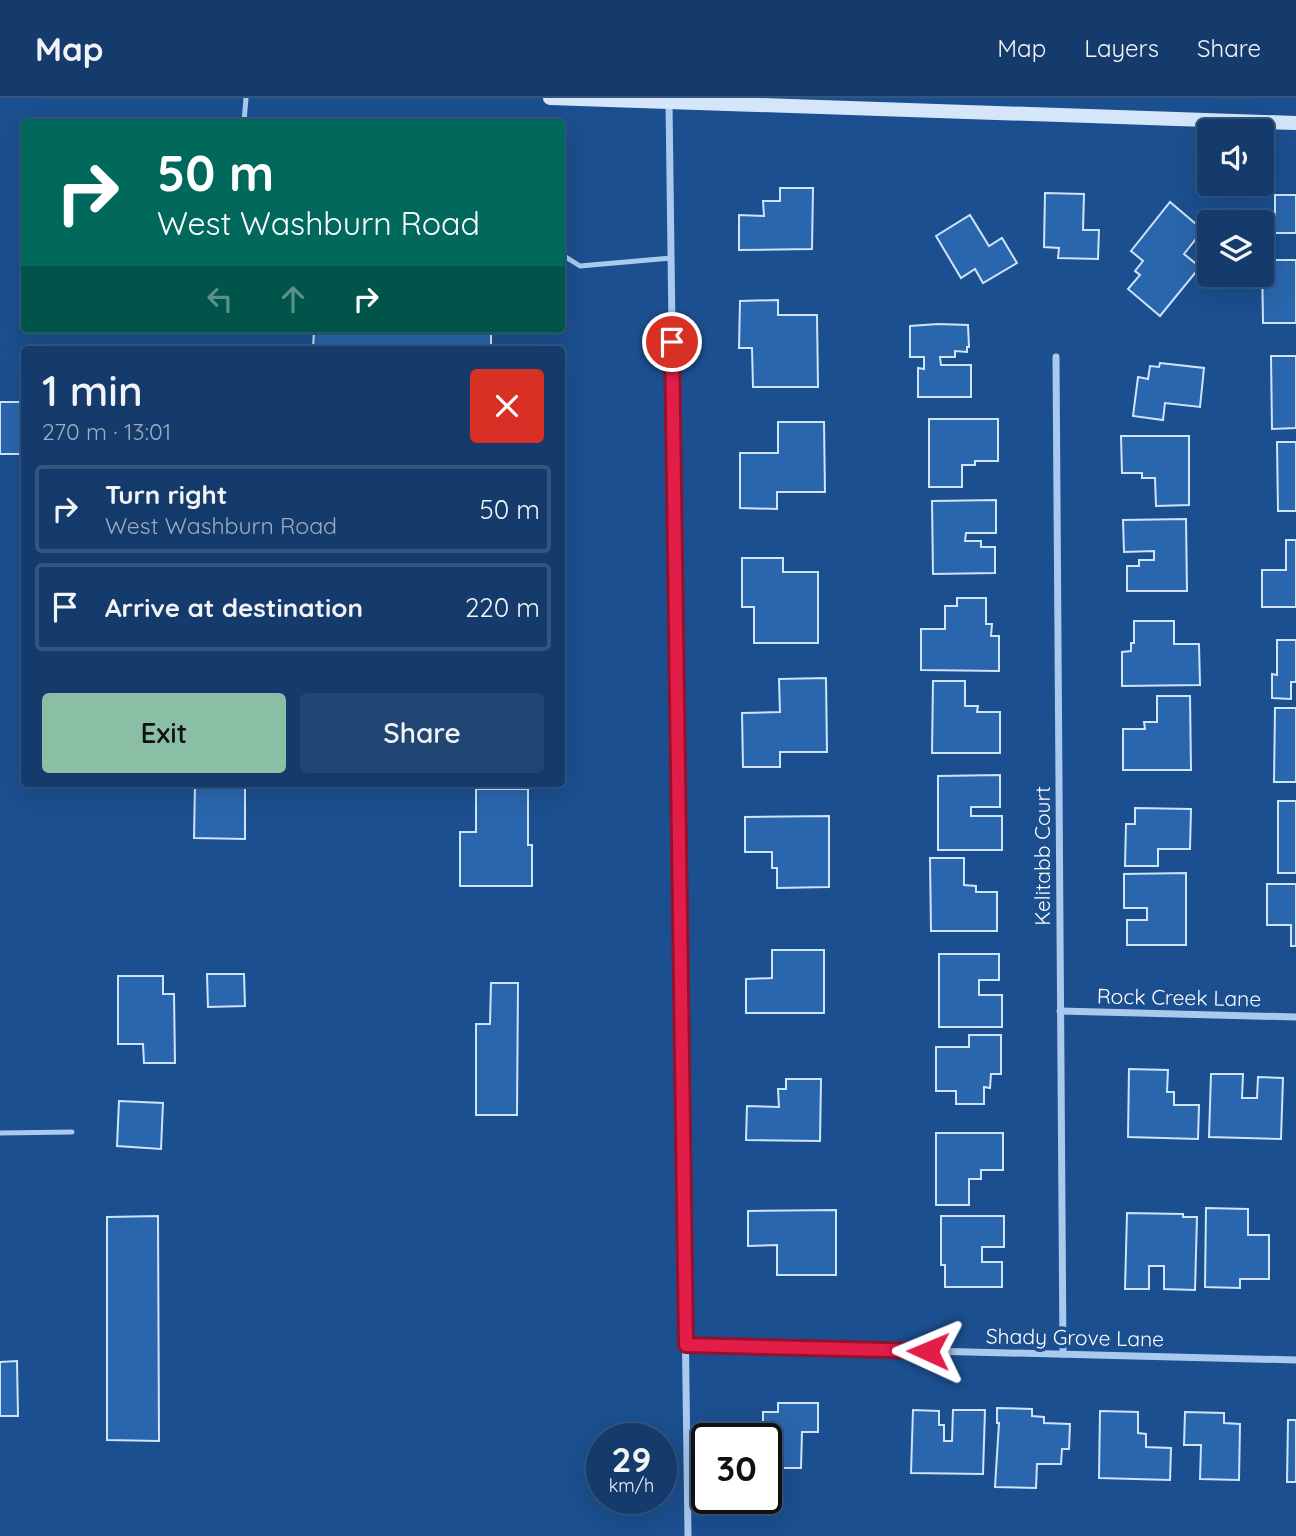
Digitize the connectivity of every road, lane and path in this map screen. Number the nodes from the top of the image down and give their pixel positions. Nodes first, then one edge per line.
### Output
1 (246, 98) edge
2 (550, 98) edge
3 (669, 101) junction
4 (244, 119) edge
5 (1296, 123) edge
6 (565, 257) edge
7 (671, 258) junction
8 (1056, 357) dead end
9 (1060, 1011) junction
10 (1296, 1017) edge
11 (72, 1132) dead end
12 (0, 1133) edge
13 (686, 1345) junction
14 (1063, 1354) junction
15 (1296, 1360) edge
16 (688, 1536) edge

1 - 4 lane
2 - 3 main road
3 - 5 main road
3 - 7 street
6 - 7 lane
7 - 13 street
8 - 9 street, Kelitabb Court
9 - 10 street, Rock Creek Lane
9 - 14 street, Kelitabb Court
11 - 12 lane
13 - 14 street, Shady Grove Lane
13 - 16 street
14 - 15 street, Shady Grove Lane

